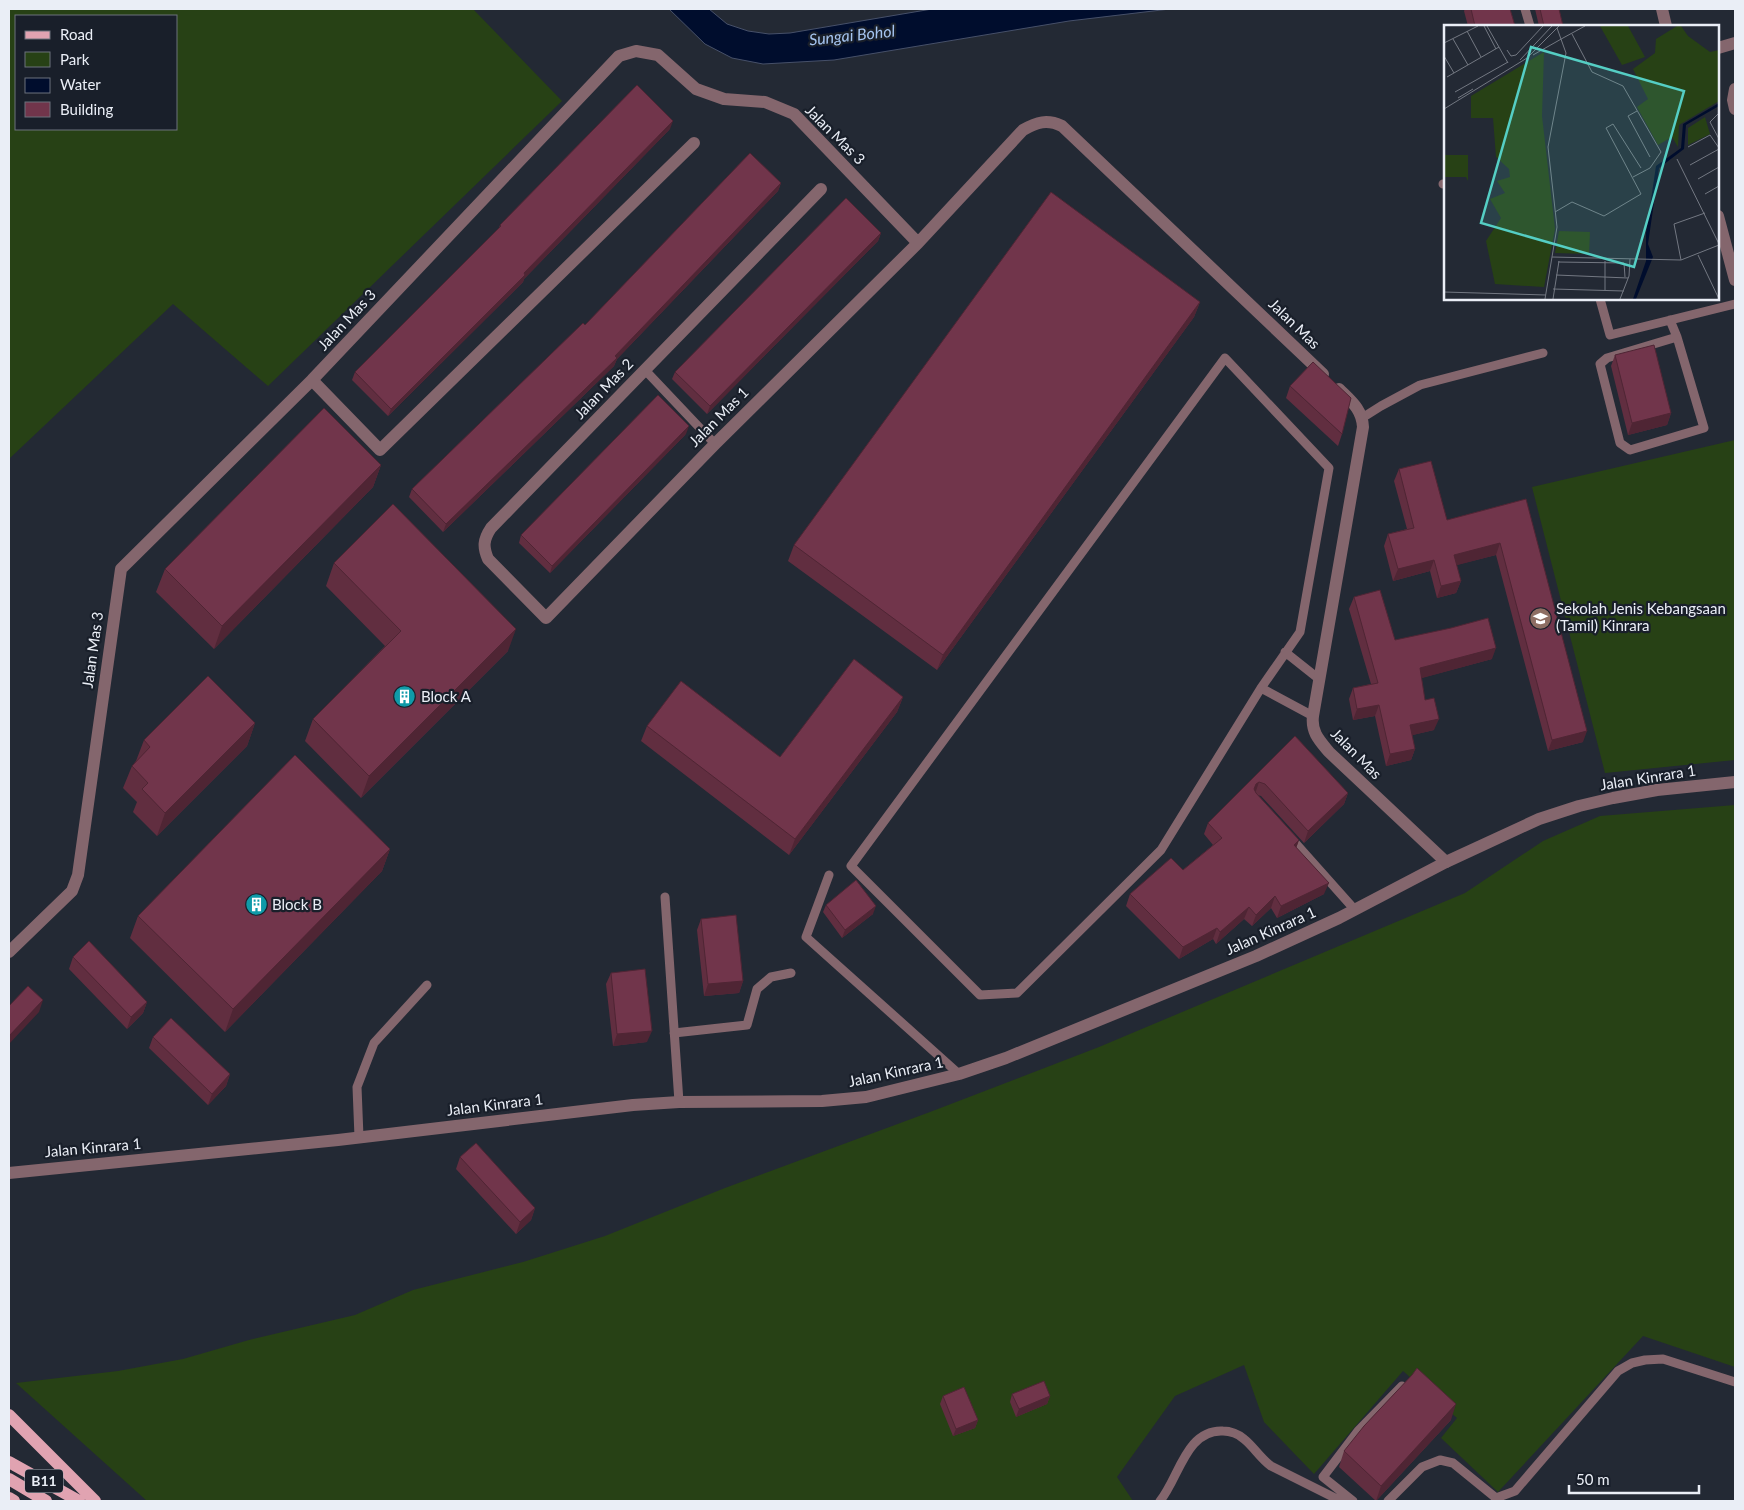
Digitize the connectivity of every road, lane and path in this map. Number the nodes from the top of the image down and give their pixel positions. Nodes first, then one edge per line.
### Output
1 (1525, 9) edge
2 (1662, 9) edge
3 (1530, 25) edge
4 (1666, 25) edge
5 (1735, 43) edge
6 (1719, 48) edge
7 (1735, 90) edge
8 (1735, 110) edge
9 (694, 143) dead end
10 (821, 190) dead end
11 (1719, 220) edge
12 (918, 243) junction
13 (1735, 280) edge
14 (1600, 300) edge
15 (1735, 304) edge
16 (1670, 320) junction
17 (1678, 337) junction
18 (1542, 353) dead end
19 (645, 370) junction
20 (312, 380) junction
21 (1362, 418) junction
22 (715, 444) junction
23 (546, 618) joint
24 (1285, 652) junction
25 (1319, 679) junction
26 (1261, 688) junction
27 (1312, 716) junction
28 (1735, 782) edge
29 (1282, 829) edge
30 (1446, 862) junction
31 (829, 875) dead end
32 (665, 897) dead end
33 (1355, 910) junction
34 (9, 952) edge
35 (791, 973) dead end
36 (427, 985) dead end
37 (674, 1032) junction
38 (959, 1074) junction
39 (679, 1102) junction
40 (359, 1138) junction
41 (9, 1173) edge
42 (1735, 1382) edge
43 (1402, 1386) edge
44 (9, 1415) edge
45 (9, 1462) edge
46 (9, 1479) edge
47 (9, 1498) edge
48 (14, 1501) edge
49 (46, 1501) edge
50 (80, 1501) edge
51 (95, 1501) edge
52 (1160, 1501) edge
53 (1341, 1501) edge
54 (1353, 1501) edge
55 (1388, 1501) edge

1 - 3 lane
2 - 4 street
5 - 6 street
7 - 8 street
9 - 20 street
10 - 19 street, Jalan Mas 2
11 - 13 street
12 - 20 street, Jalan Mas 3
12 - 21 street, Jalan Mas
12 - 22 street, Jalan Mas 1
14 - 16 lane
15 - 16 lane
16 - 17 lane
17 - 17 lane
18 - 21 lane
19 - 22 lane
19 - 23 street, Jalan Mas 2
20 - 34 street, Jalan Mas 3
21 - 25 street, Jalan Mas
22 - 23 street, Jalan Mas 1
24 - 25 lane
24 - 26 lane
24 - 26 lane
25 - 27 street, Jalan Mas
26 - 27 lane
27 - 30 street, Jalan Mas
28 - 30 street, Jalan Kinrara 1
29 - 33 lane
30 - 33 street, Jalan Kinrara 1
31 - 38 lane
32 - 37 lane
33 - 38 street, Jalan Kinrara 1
35 - 37 lane
36 - 40 lane
37 - 39 lane
38 - 39 street, Jalan Kinrara 1
39 - 40 street, Jalan Kinrara 1
40 - 41 street, Jalan Kinrara 1
42 - 55 lane
43 - 54 lane
44 - 51 main road
45 - 50 main road, B11
46 - 49 main road
47 - 48 main road, B11
52 - 53 lane

